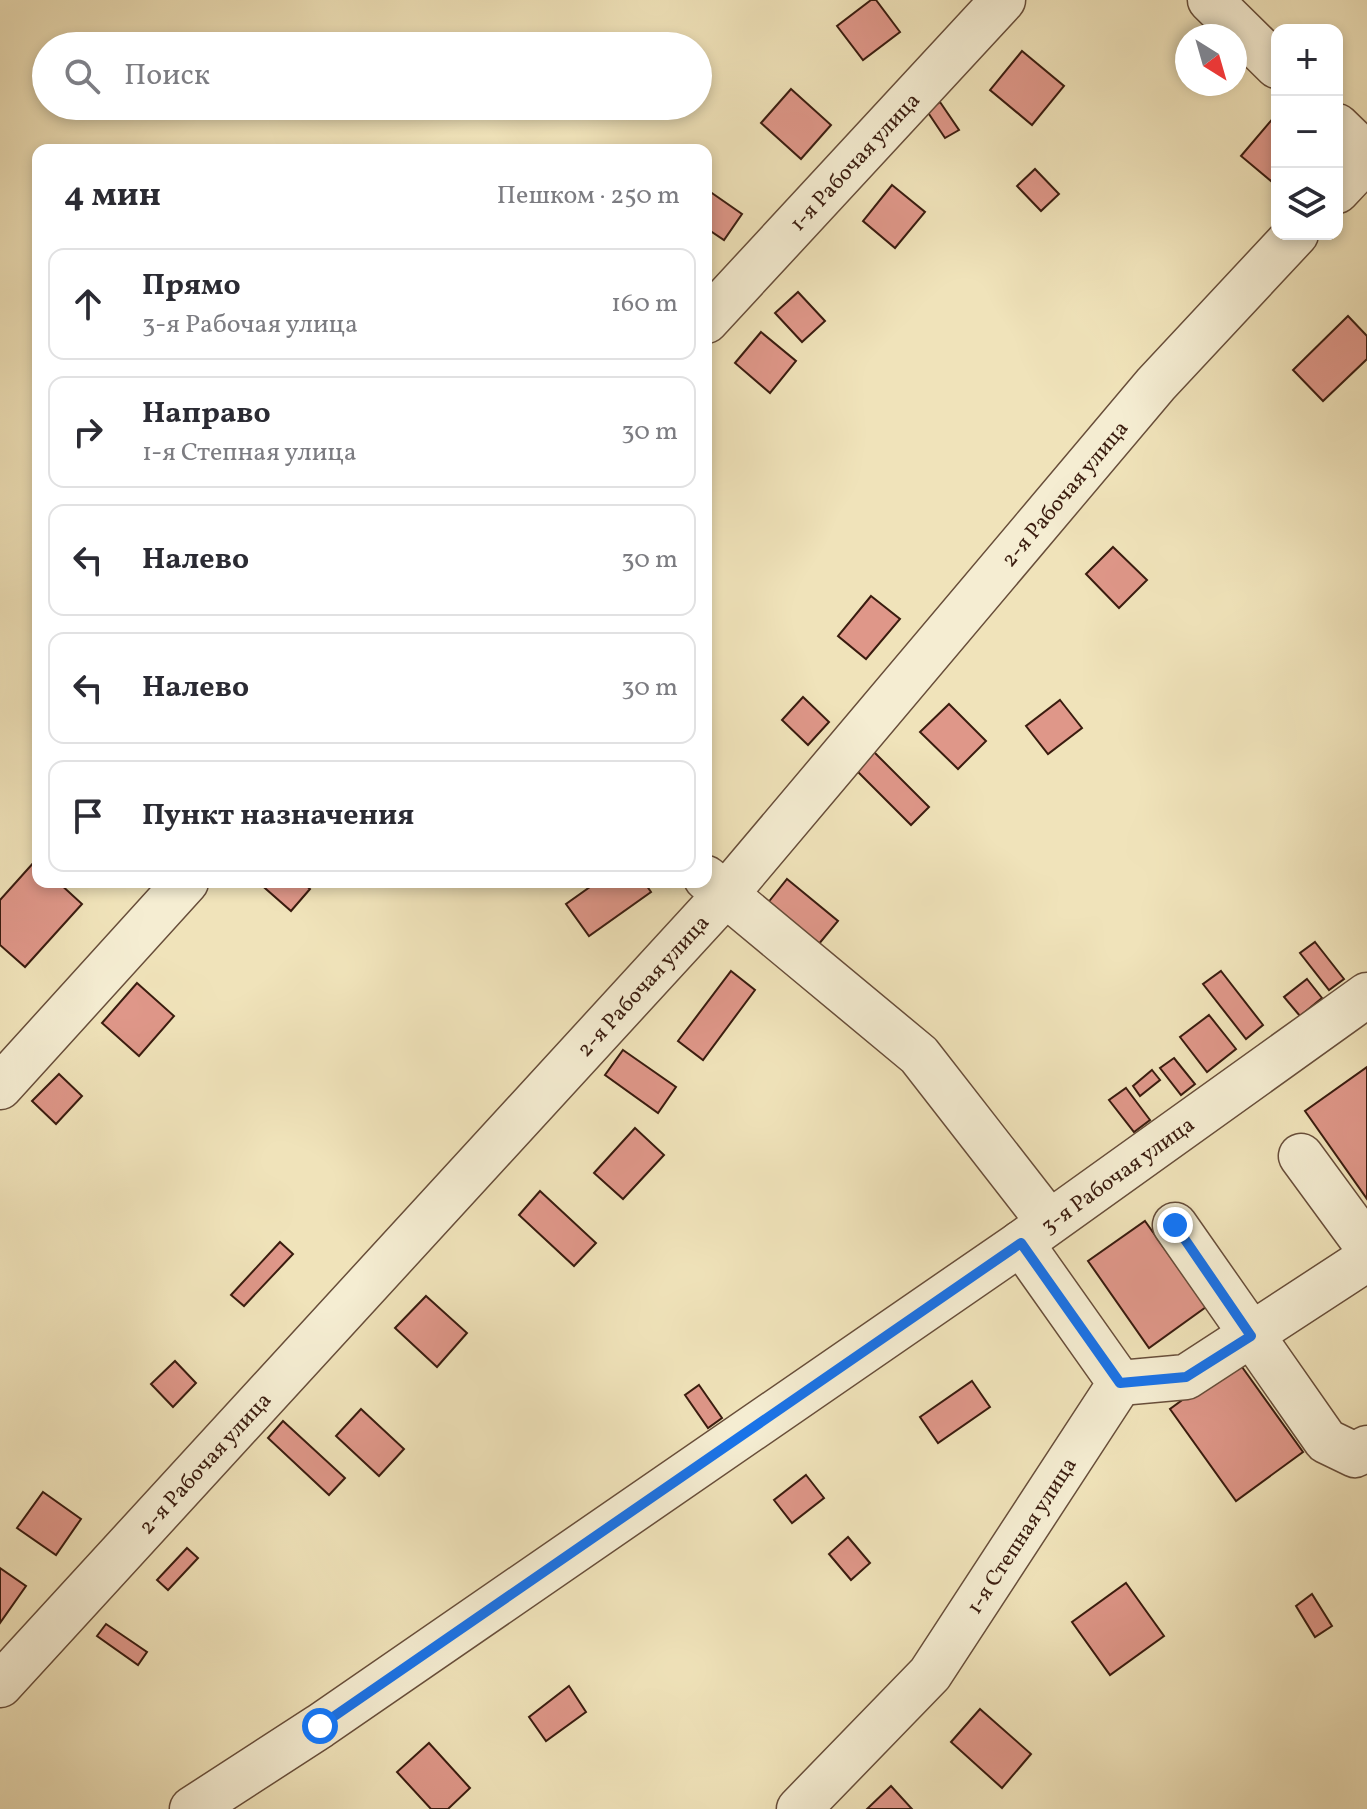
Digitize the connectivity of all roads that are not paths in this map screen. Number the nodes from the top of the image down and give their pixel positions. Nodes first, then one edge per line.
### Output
1 (1003, 0) edge
2 (1210, 0) edge
3 (1271, 60) edge
4 (1343, 132) edge
5 (1367, 157) edge
6 (1343, 184) edge
7 (1290, 240) edge
8 (712, 315) edge
9 (716, 887) edge
10 (181, 888) edge
11 (1367, 995) edge
12 (0, 1087) edge
13 (1301, 1156) dead end
14 (1175, 1225) dead end
15 (1035, 1233) junction
16 (1367, 1246) edge
17 (1367, 1259) edge
18 (1251, 1336) junction
19 (1120, 1383) junction
20 (1367, 1448) edge
21 (0, 1685) edge
22 (192, 1809) edge
23 (799, 1809) edge

1 - 8 street, 1-я Рабочая улица
2 - 3 street
4 - 5 street
5 - 6 street
7 - 9 street, 2-я Рабочая улица
9 - 15 street
9 - 21 street, 2-я Рабочая улица
10 - 12 street
11 - 15 street, 3-я Рабочая улица
13 - 16 street
14 - 18 street
15 - 19 street
15 - 22 street, 3-я Рабочая улица
17 - 18 street
18 - 19 street
18 - 20 street
19 - 23 street, 1-я Степная улица

